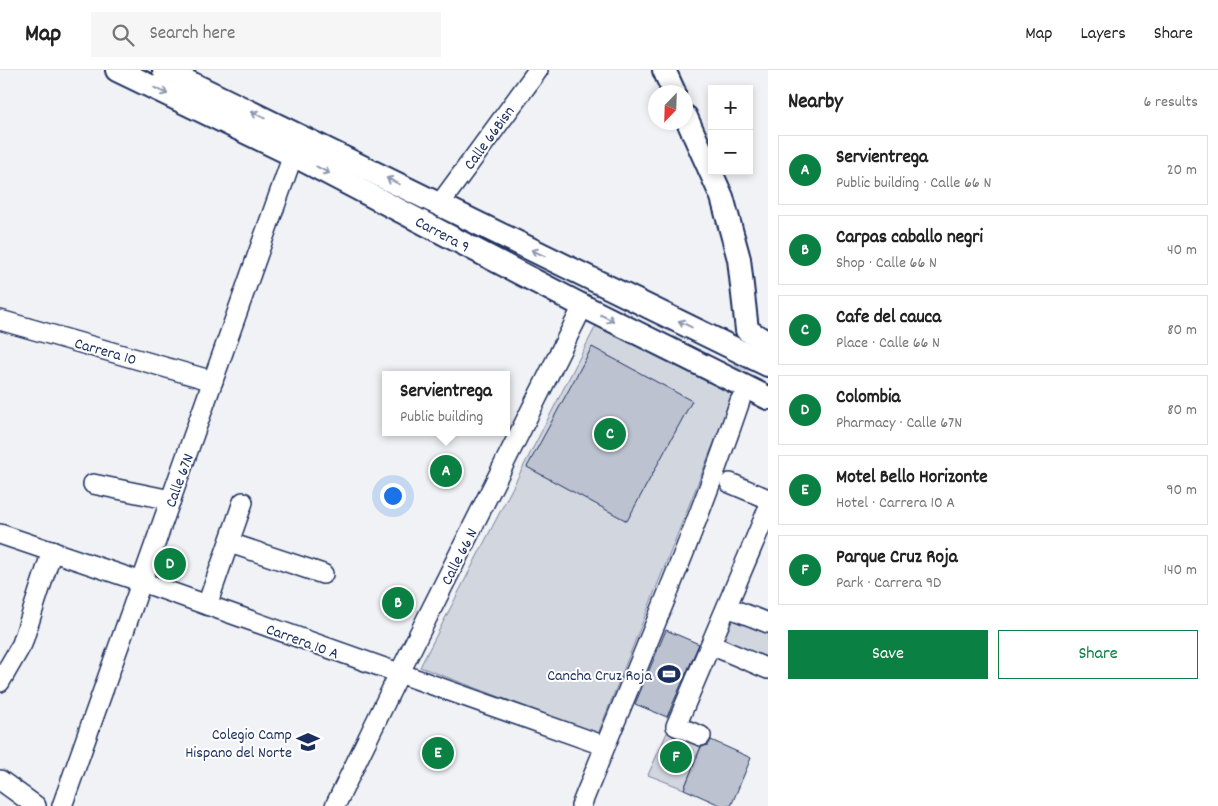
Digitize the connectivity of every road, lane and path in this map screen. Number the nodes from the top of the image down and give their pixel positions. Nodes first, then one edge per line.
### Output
1 (117, 70) edge
2 (164, 70) edge
3 (538, 70) edge
4 (664, 70) edge
5 (671, 85) edge
6 (692, 130) edge
7 (293, 155) junction
8 (440, 205) junction
9 (584, 306) junction
10 (0, 320) edge
11 (754, 337) tunnel mouth
12 (768, 365) edge
13 (213, 381) junction
14 (768, 398) edge
15 (740, 402) tunnel mouth
16 (730, 483) dead end
17 (93, 484) dead end
18 (768, 499) edge
19 (171, 500) junction
20 (243, 502) dead end
21 (768, 509) edge
22 (0, 534) edge
23 (230, 543) junction
24 (52, 552) junction
25 (323, 574) dead end
26 (142, 582) junction
27 (207, 605) junction
28 (727, 607) junction
29 (768, 623) edge
30 (710, 645) junction
31 (768, 669) edge
32 (399, 674) junction
33 (0, 682) edge
34 (701, 736) dead end
35 (605, 746) junction
36 (0, 780) edge
37 (36, 806) edge
38 (62, 806) edge
39 (335, 806) edge
40 (581, 806) edge

1 -> 7 main road, Carrera 9
8 -> 2 main road, Carrera 9
3 - 8 street, Calle 66Bisn
4 - 5 main road
6 - 11 main road
7 -> 9 main road, Carrera 9
7 - 13 street, Calle 67N
12 -> 8 main road, Carrera 9
9 -> 14 main road, Carrera 9
9 - 32 street, Calle 66 N
10 - 13 street, Carrera 10
13 - 19 street, Calle 67N
15 - 35 street
16 - 18 street
17 - 19 street
19 - 26 street, Calle 67N
20 - 23 street
21 - 28 street
22 - 24 street, Carrera 10 A
23 - 25 street
23 - 27 street
24 - 26 street, Carrera 10 A
24 - 33 street
26 - 27 street, Carrera 10 A
26 - 38 street, Calle 67N
27 - 32 street, Carrera 10 A
28 - 29 street
28 - 30 street
30 - 31 street
30 - 34 street
32 - 35 street, Carrera 10 A
32 - 39 street, Calle 66 N
35 - 40 street
36 - 37 street

